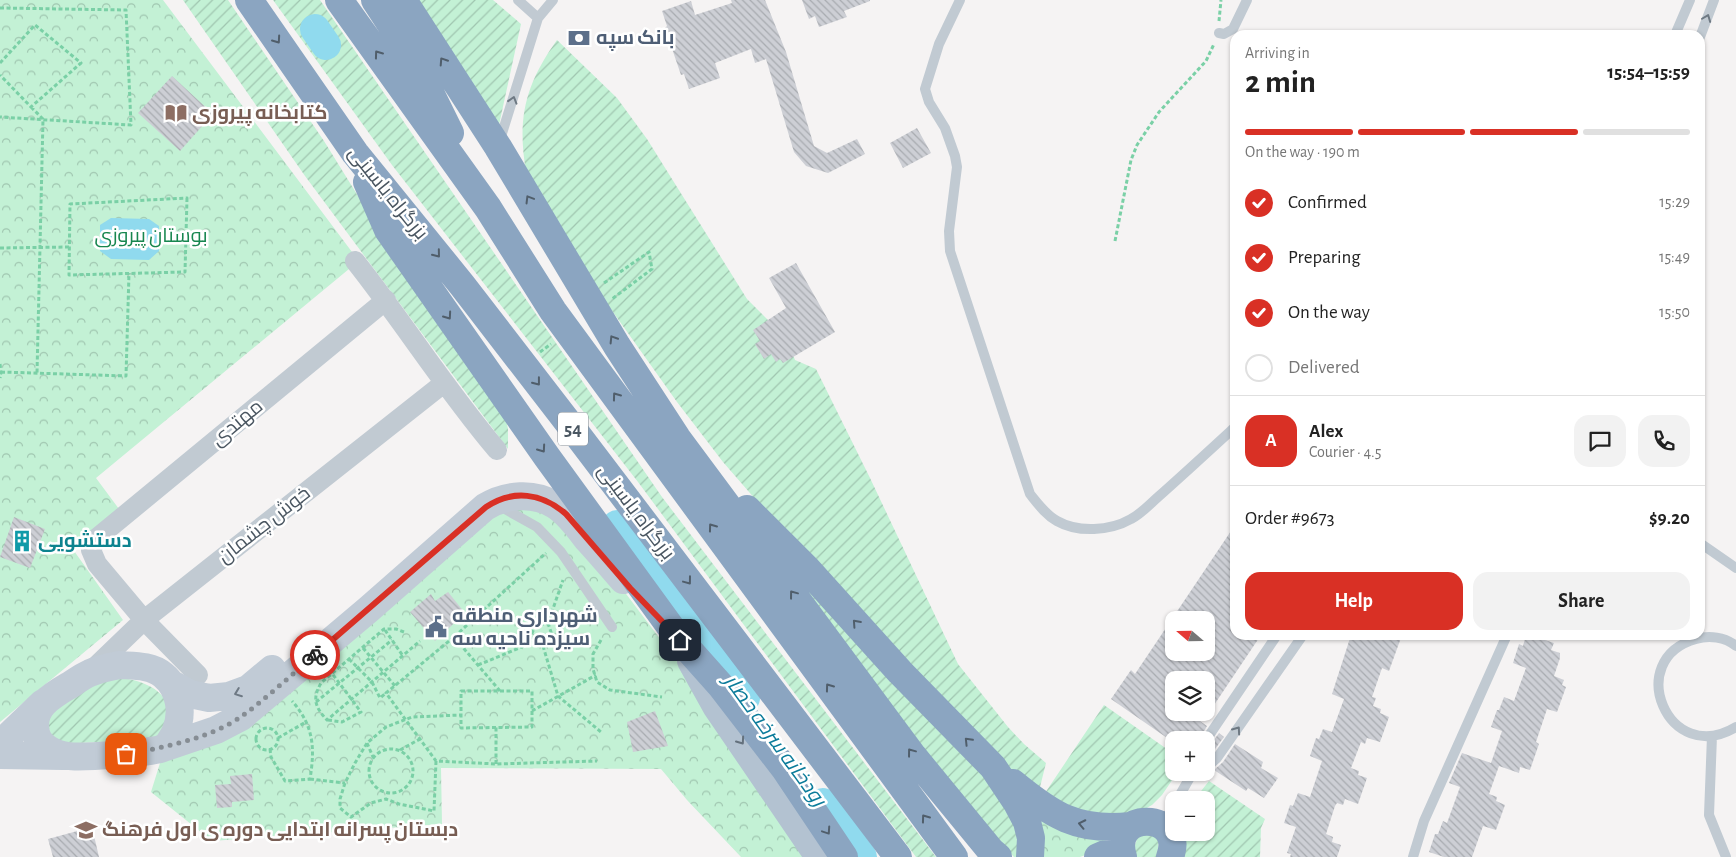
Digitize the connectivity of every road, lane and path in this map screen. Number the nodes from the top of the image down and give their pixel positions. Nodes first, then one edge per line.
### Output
1 (249, 0) edge
2 (339, 0) edge
3 (375, 0) edge
4 (402, 0) edge
5 (518, 0) edge
6 (553, 0) edge
7 (960, 0) edge
8 (1221, 0) edge
9 (1247, 0) edge
10 (1690, 0) edge
11 (1714, 0) edge
12 (0, 8) edge
13 (538, 18) junction
14 (1231, 30) edge
15 (1677, 30) edge
16 (1703, 30) edge
17 (1230, 31) edge
18 (1218, 33) junction
19 (0, 63) edge
20 (0, 75) edge
21 (31, 107) junction
22 (0, 117) edge
23 (43, 119) junction
24 (498, 147) junction
25 (355, 153) junction
26 (488, 208) junction
27 (1115, 241) dead end
28 (69, 247) junction
29 (0, 248) edge
30 (40, 248) junction
31 (355, 261) dead end
32 (652, 269) dead end
33 (129, 274) junction
34 (586, 294) junction
35 (386, 300) junction
36 (0, 364) edge
37 (1, 372) junction
38 (37, 373) junction
39 (0, 378) edge
40 (444, 383) junction
41 (1230, 432) edge
42 (677, 438) junction
43 (497, 450) dead end
44 (489, 504) junction
45 (1705, 546) edge
46 (546, 553) dead end
47 (1736, 568) edge
48 (563, 580) dead end
49 (377, 619) junction
50 (144, 620) junction
51 (548, 623) junction
52 (612, 627) dead end
53 (404, 632) dead end
54 (454, 637) junction
55 (1705, 637) edge
56 (392, 640) junction
57 (600, 640) dead end
58 (680, 640) junction
59 (1274, 640) edge
60 (1300, 640) edge
61 (1505, 640) edge
62 (1691, 640) edge
63 (420, 642) dead end
64 (534, 642) junction
65 (543, 646) junction
66 (1736, 646) edge
67 (363, 648) junction
68 (403, 656) junction
69 (370, 657) junction
70 (350, 659) junction
71 (324, 664) junction
72 (478, 665) junction
73 (358, 667) junction
74 (90, 673) junction
75 (383, 673) junction
76 (198, 675) dead end
77 (596, 675) junction
78 (372, 682) junction
79 (339, 683) junction
80 (172, 684) junction
81 (279, 685) junction
82 (394, 686) junction
83 (500, 691) junction
84 (386, 693) junction
85 (558, 696) junction
86 (662, 697) dead end
87 (48, 698) junction
88 (352, 699) junction
89 (316, 702) junction
90 (532, 712) junction
91 (461, 714) junction
92 (327, 720) junction
93 (406, 720) junction
94 (306, 722) junction
95 (1736, 727) edge
96 (496, 728) junction
97 (1212, 731) edge
98 (601, 732) dead end
99 (1712, 736) junction
100 (278, 738) junction
101 (420, 739) junction
102 (367, 743) junction
103 (0, 744) edge
104 (163, 748) junction
105 (270, 749) junction
106 (400, 750) junction
107 (0, 755) edge
108 (70, 756) junction
109 (374, 757) junction
110 (1215, 760) edge
111 (436, 761) junction
112 (597, 761) dead end
113 (496, 764) junction
114 (993, 767) junction
115 (310, 779) junction
116 (344, 783) junction
117 (1165, 832) edge
118 (1118, 847) edge
119 (819, 857) edge
120 (844, 857) edge
121 (898, 857) edge
122 (954, 857) edge
123 (998, 857) edge
124 (1030, 857) edge
125 (1413, 857) edge
126 (1726, 857) edge

1 -> 25 highway, بزرگراه یاسینی / 54
26 -> 2 highway
3 - 26 highway
24 -> 4 highway
5 - 13 lane
6 - 13 lane
7 - 41 lane
8 - 18 path
9 - 14 lane
10 - 15 lane
16 -> 11 lane
12 - 23 path
24 -> 13 lane
17 - 18 lane
18 - 27 path
19 - 21 path
20 - 21 path
21 - 23 path
22 - 23 path
23 - 30 path
34 -> 24 highway
25 -> 58 highway
25 -> 121 highway, بزرگراه یاسینی / 54
122 -> 26 highway
28 - 30 path
28 - 33 path
28 - 33 path
29 - 30 path
30 - 38 path
31 - 35 street
32 - 34 path
33 - 38 path
42 -> 34 highway
35 - 40 street
35 - 50 street, مهتدی
36 - 37 path
37 - 38 path
37 - 39 path
40 - 43 street
40 - 50 street, خوش چشمان
114 -> 42 highway
123 -> 42 highway
44 - 49 main road
44 - 52 lane
44 - 58 main road
44 -> 80 main road
45 - 47 lane
46 - 54 path
48 - 51 path
49 - 53 path
49 - 56 path
49 - 67 path
49 - 71 main road
50 - 74 street, خوش چشمان
50 - 76 street
51 - 64 path
51 - 65 path
54 - 72 path
54 - 82 path
55 - 66 lane
56 - 68 path
56 - 69 path
57 - 77 path
58 -> 119 main road
58 -> 120 highway
59 - 97 lane
110 -> 60 lane
61 - 125 lane
62 - 99 lane
63 - 68 path
64 - 65 path
64 - 72 path
65 - 85 path
67 - 69 path
67 - 70 path
68 - 75 path
69 - 73 path
69 - 75 path
70 - 71 path
70 - 73 path
71 - 79 path
71 - 81 main road
71 - 89 path
72 - 83 path
73 - 78 path
73 - 79 path
74 - 80 main road
74 - 87 main road
75 - 78 path
75 - 82 path
77 - 85 path
77 - 86 path
78 - 84 path
78 - 88 path
79 - 88 path
79 - 89 path
80 - 104 main road
81 - 94 path
81 - 104 main road
82 - 84 path
83 - 90 path
83 - 91 path
84 - 93 path
85 - 90 path
85 - 98 path
87 - 103 main road
87 - 108 main road
88 - 92 path
88 - 92 path
89 - 92 path
90 - 96 path
91 - 93 path
91 - 96 path
93 - 101 path
93 - 102 path
94 - 100 path
94 - 115 path
95 - 99 lane
96 - 113 path
99 - 126 lane
100 - 105 path
100 - 105 path
101 - 106 path
101 - 111 path
102 - 109 path
102 - 116 path
104 - 108 main road
105 - 115 path
106 - 109 path
106 - 109 path
107 - 108 main road
111 - 113 path
111 - 116 path
112 - 113 path
118 -> 114 highway
114 - 124 highway
115 - 116 path
117 - 118 highway

